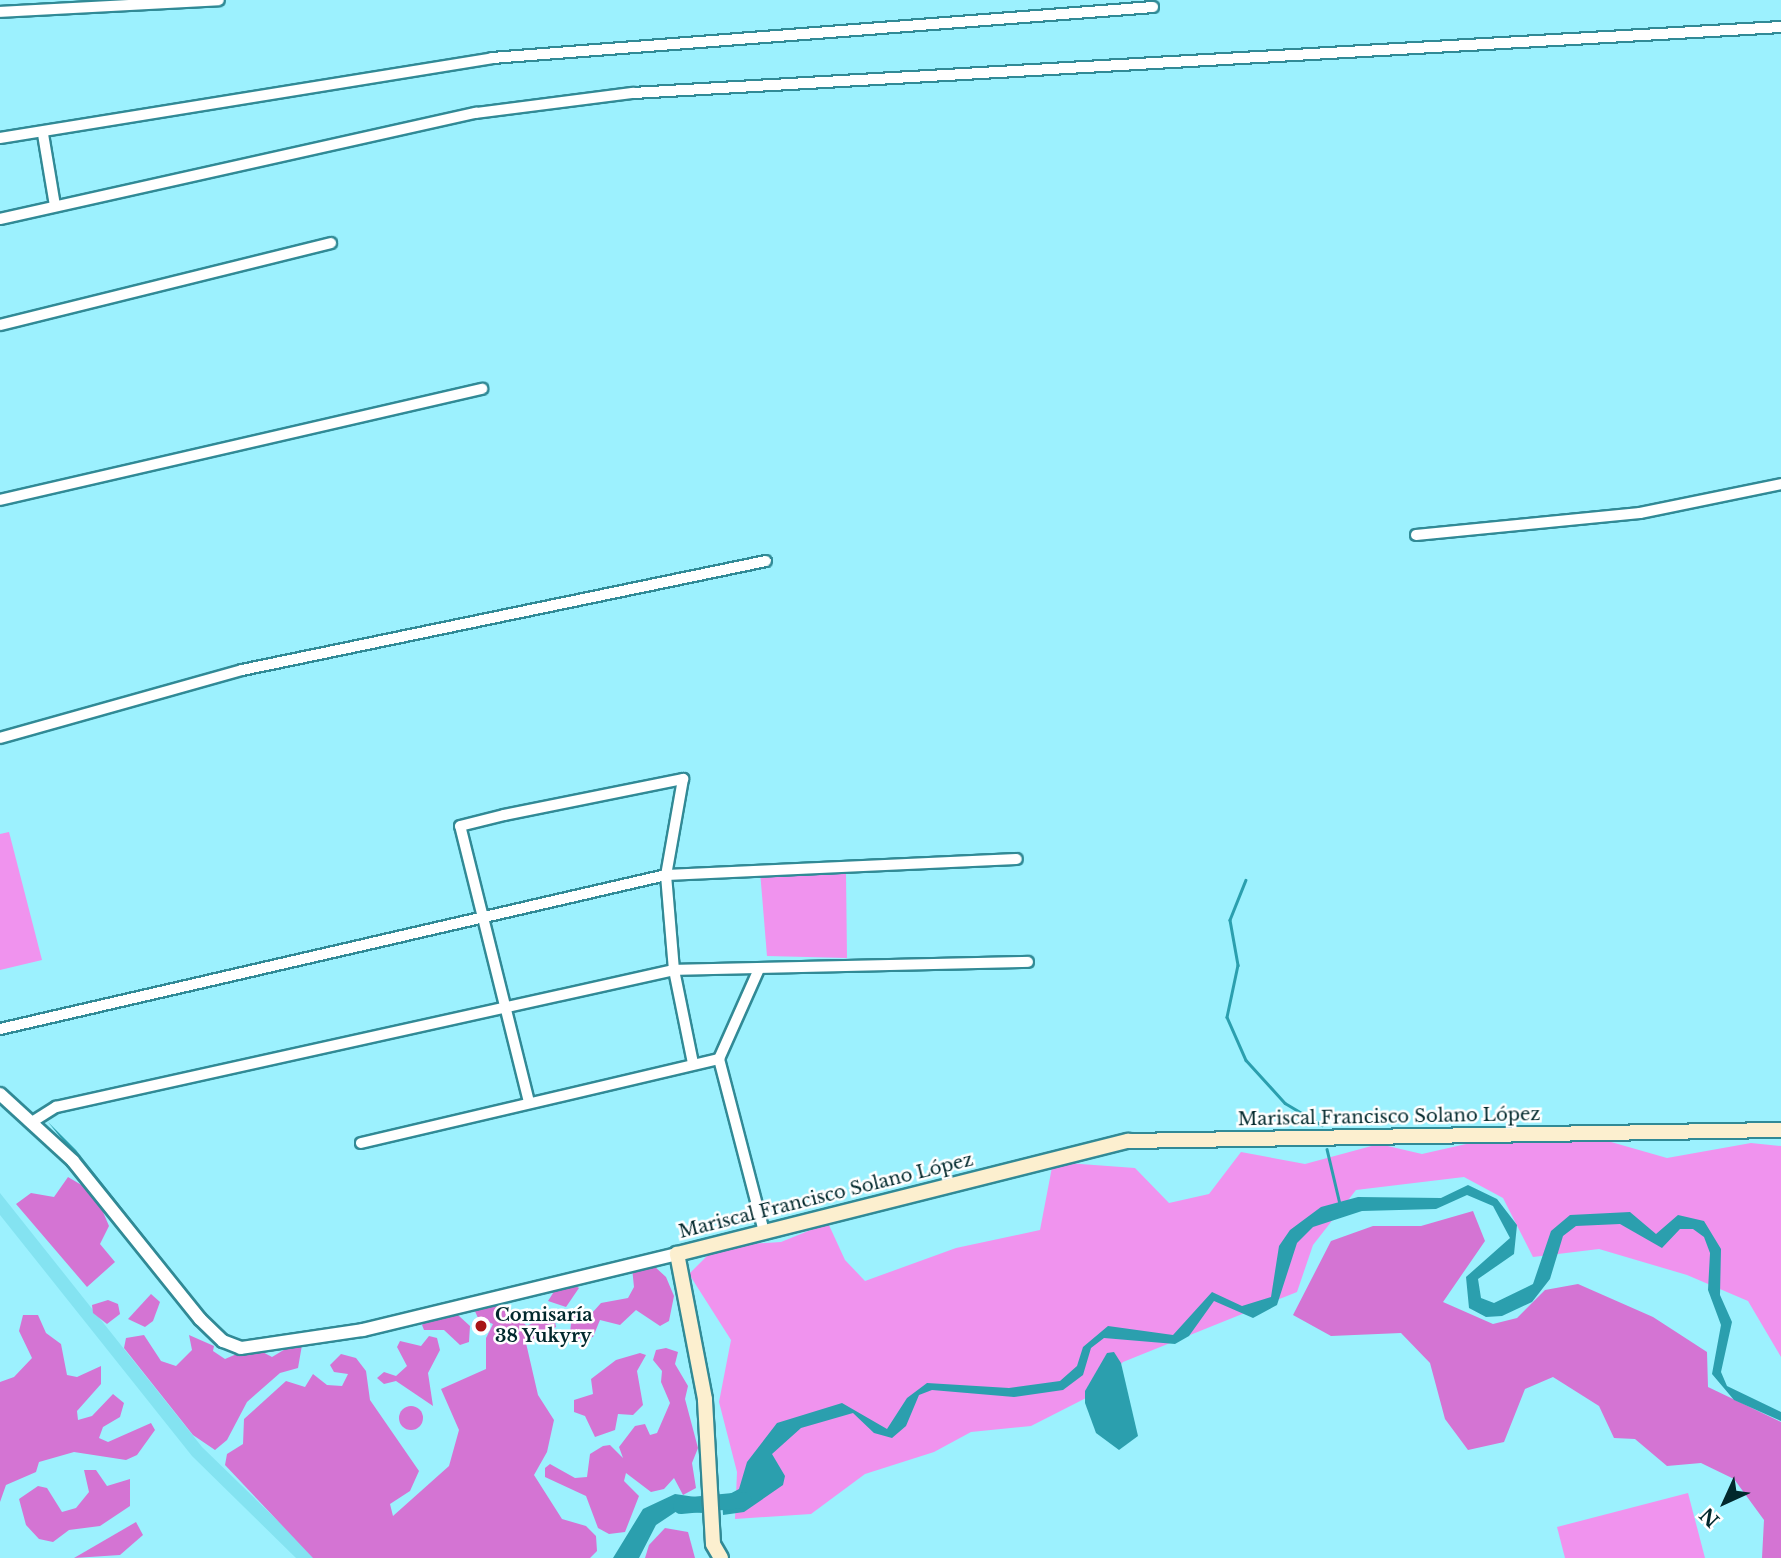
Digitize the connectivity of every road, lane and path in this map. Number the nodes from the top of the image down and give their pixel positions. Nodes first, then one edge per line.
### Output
1 (219, 0) edge
2 (1153, 7) dead end
3 (0, 12) edge
4 (1781, 27) edge
5 (43, 134) junction
6 (0, 138) edge
7 (55, 206) junction
8 (0, 219) edge
9 (331, 243) dead end
10 (0, 325) edge
11 (482, 389) dead end
12 (1781, 484) edge
13 (0, 500) edge
14 (1416, 535) dead end
15 (766, 561) dead end
16 (0, 738) edge
17 (1017, 859) dead end
18 (666, 875) junction
19 (482, 916) junction
20 (1028, 962) dead end
21 (759, 969) junction
22 (674, 970) junction
23 (504, 1005) junction
24 (0, 1029) edge
25 (719, 1059) junction
26 (693, 1063) junction
27 (0, 1094) edge
28 (529, 1102) junction
29 (35, 1120) junction
30 (1781, 1130) edge
31 (361, 1143) dead end
32 (764, 1232) junction
33 (677, 1254) junction
34 (721, 1558) edge

1 - 3 street
2 - 5 street
4 - 7 street
5 - 6 street
5 - 7 street
7 - 8 street
9 - 10 street
11 - 13 street
12 - 14 street
15 - 16 street
17 - 18 street
18 - 19 street
18 - 19 street
18 - 22 street
19 - 23 street
19 - 24 street
20 - 21 street
21 - 22 street
21 - 25 street
22 - 23 street
22 - 26 street
23 - 28 street
23 - 29 street
25 - 26 street
25 - 32 street
26 - 28 street
27 - 29 street, Mariscal Francisco Solano López
28 - 31 street
29 - 33 street, Mariscal Francisco Solano López
30 - 32 main road, Mariscal Francisco Solano López
32 - 33 main road, Mariscal Francisco Solano López
33 - 34 main road

